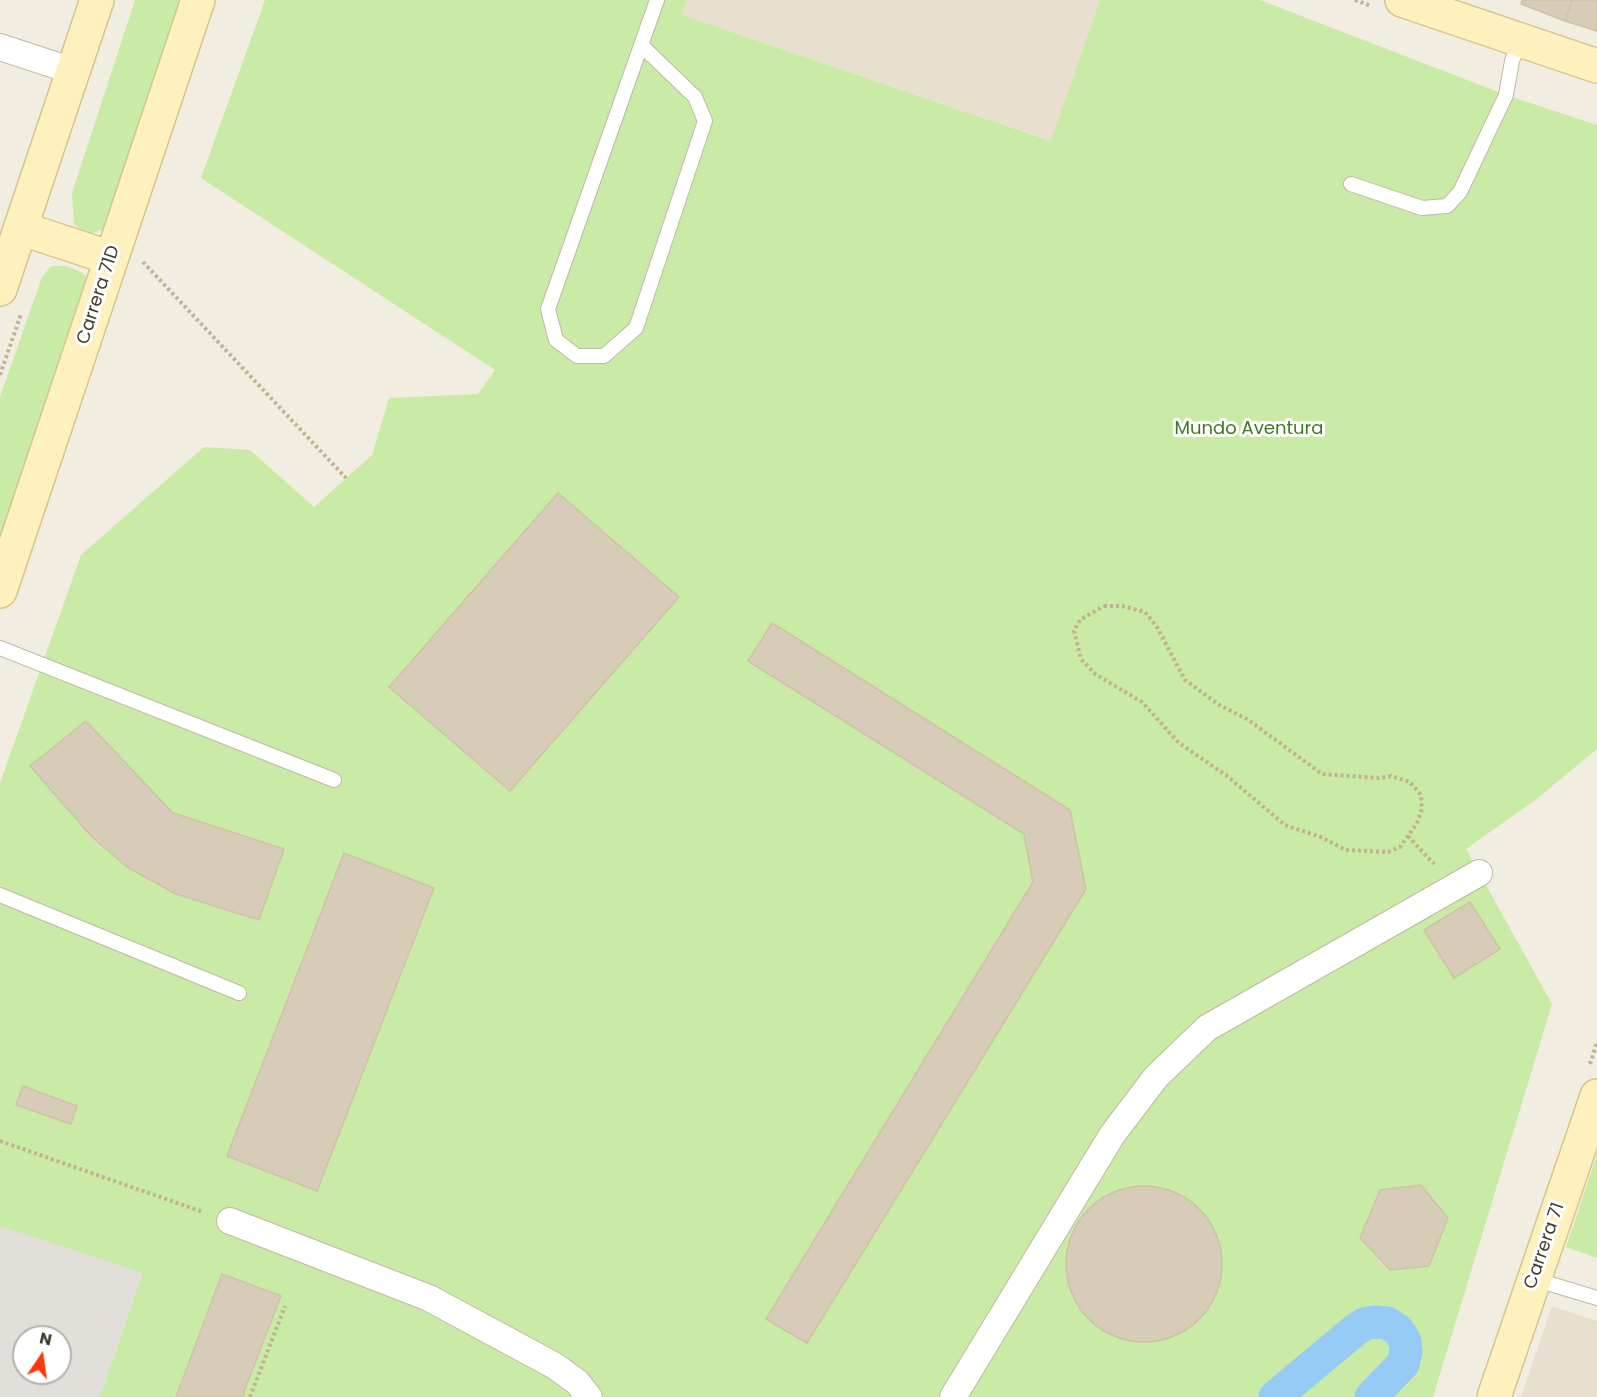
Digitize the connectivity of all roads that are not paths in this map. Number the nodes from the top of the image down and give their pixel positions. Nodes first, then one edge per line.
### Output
1 (97, 0) edge
2 (198, 0) edge
3 (657, 0) edge
4 (1402, 0) edge
5 (1520, 40) junction
6 (641, 45) junction
7 (0, 47) edge
8 (1597, 66) edge
9 (73, 71) junction
10 (1351, 184) dead end
11 (20, 228) junction
12 (125, 258) junction
13 (0, 289) edge
14 (0, 591) edge
15 (0, 648) edge
16 (334, 780) dead end
17 (1479, 873) dead end
18 (0, 895) edge
19 (239, 993) dead end
20 (1597, 1096) edge
21 (230, 1221) road end
22 (1534, 1279) junction
23 (1597, 1298) edge
24 (589, 1397) edge
25 (953, 1397) edge
26 (1494, 1397) edge

1 - 9 street
2 - 12 street, Carrera 71D
3 - 6 lane
4 - 5 street
5 - 8 street
5 - 10 lane
6 - 6 lane
7 - 9 street
9 - 11 street
11 - 12 street
11 - 13 street
12 - 14 street, Carrera 71D
15 - 16 lane
17 - 25 street
18 - 19 lane
20 - 22 street, Carrera 71
21 - 24 street
22 - 23 lane
22 - 26 street, Carrera 71

